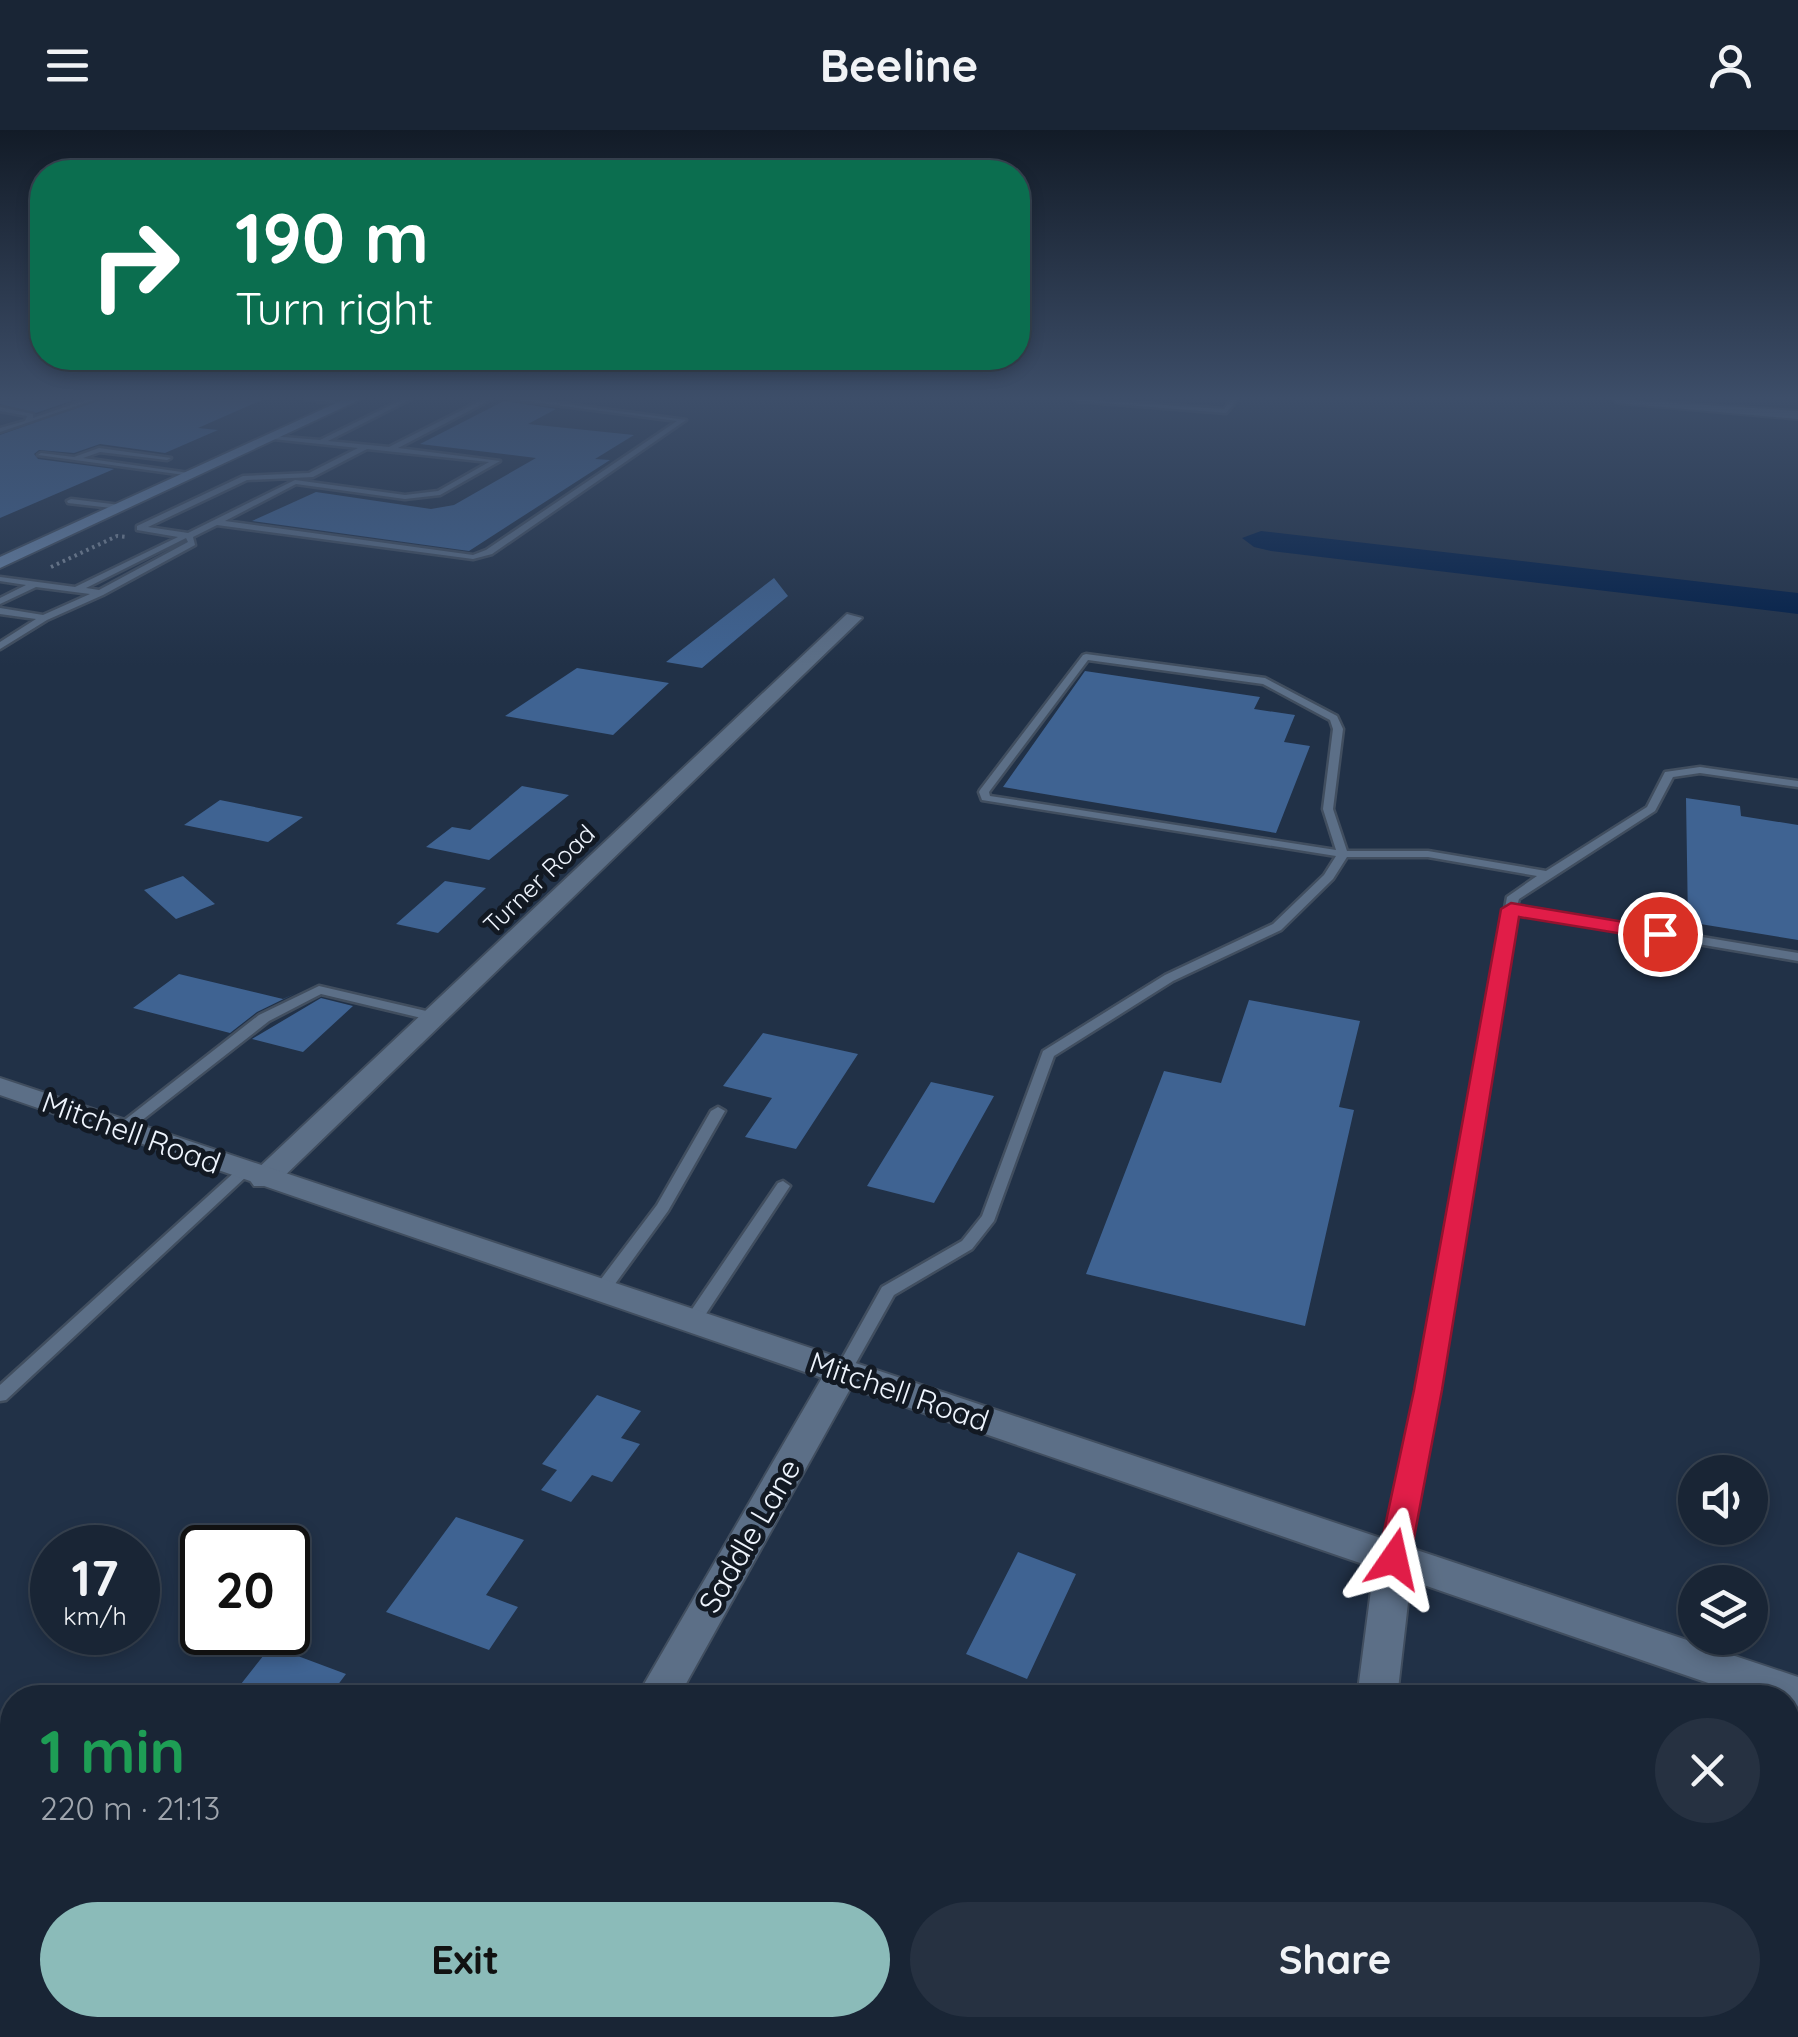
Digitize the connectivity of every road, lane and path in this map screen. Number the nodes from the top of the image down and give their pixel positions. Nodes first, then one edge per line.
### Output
1 (162, 488) edge
2 (225, 488) edge
3 (283, 488) edge
4 (336, 488) edge
5 (449, 488) edge
6 (584, 488) edge
7 (71, 500) dead end
8 (120, 508) junction
9 (216, 522) junction
10 (188, 536) junction
11 (131, 538) dead end
12 (1, 562) edge
13 (50, 568) dead end
14 (0, 578) edge
15 (36, 584) junction
16 (81, 590) junction
17 (100, 593) junction
18 (0, 601) edge
19 (0, 611) edge
20 (44, 618) junction
21 (852, 618) dead end
22 (0, 646) edge
23 (1798, 784) edge
24 (984, 792) joint
25 (1343, 854) junction
26 (1548, 875) junction
27 (1511, 909) junction
28 (1798, 957) edge
29 (434, 1017) junction
30 (0, 1086) edge
31 (718, 1111) dead end
32 (122, 1130) junction
33 (253, 1176) junction
34 (783, 1186) dead end
35 (601, 1291) junction
36 (692, 1322) junction
37 (842, 1373) junction
38 (0, 1394) edge
39 (1394, 1559) junction
40 (663, 1685) edge
41 (1378, 1685) edge
42 (1768, 1685) edge

1 - 8 main road
2 - 10 lane
3 - 9 lane
4 - 5 lane
6 - 9 lane
7 - 8 lane
8 - 12 main road
9 - 10 lane
10 - 16 lane
10 - 17 lane
11 - 13 path
14 - 15 lane
15 - 16 lane
15 - 18 lane
16 - 17 lane
17 - 20 lane
19 - 20 lane
20 - 22 lane
21 - 29 street, Turner Road
23 - 26 lane
24 - 25 lane
24 - 25 lane
25 - 26 lane
25 - 37 lane
26 - 27 lane
27 - 28 lane
27 - 39 lane
29 - 32 lane
29 - 33 street, Turner Road
30 - 32 street, Mitchell Road
31 - 35 lane
32 - 33 street, Mitchell Road
33 - 35 street, Mitchell Road
33 - 38 lane
34 - 36 lane
35 - 36 street, Mitchell Road
36 - 37 street, Mitchell Road
37 - 39 street, Mitchell Road
37 - 40 street, Saddle Lane
39 - 41 street
39 - 42 street, Mitchell Road

